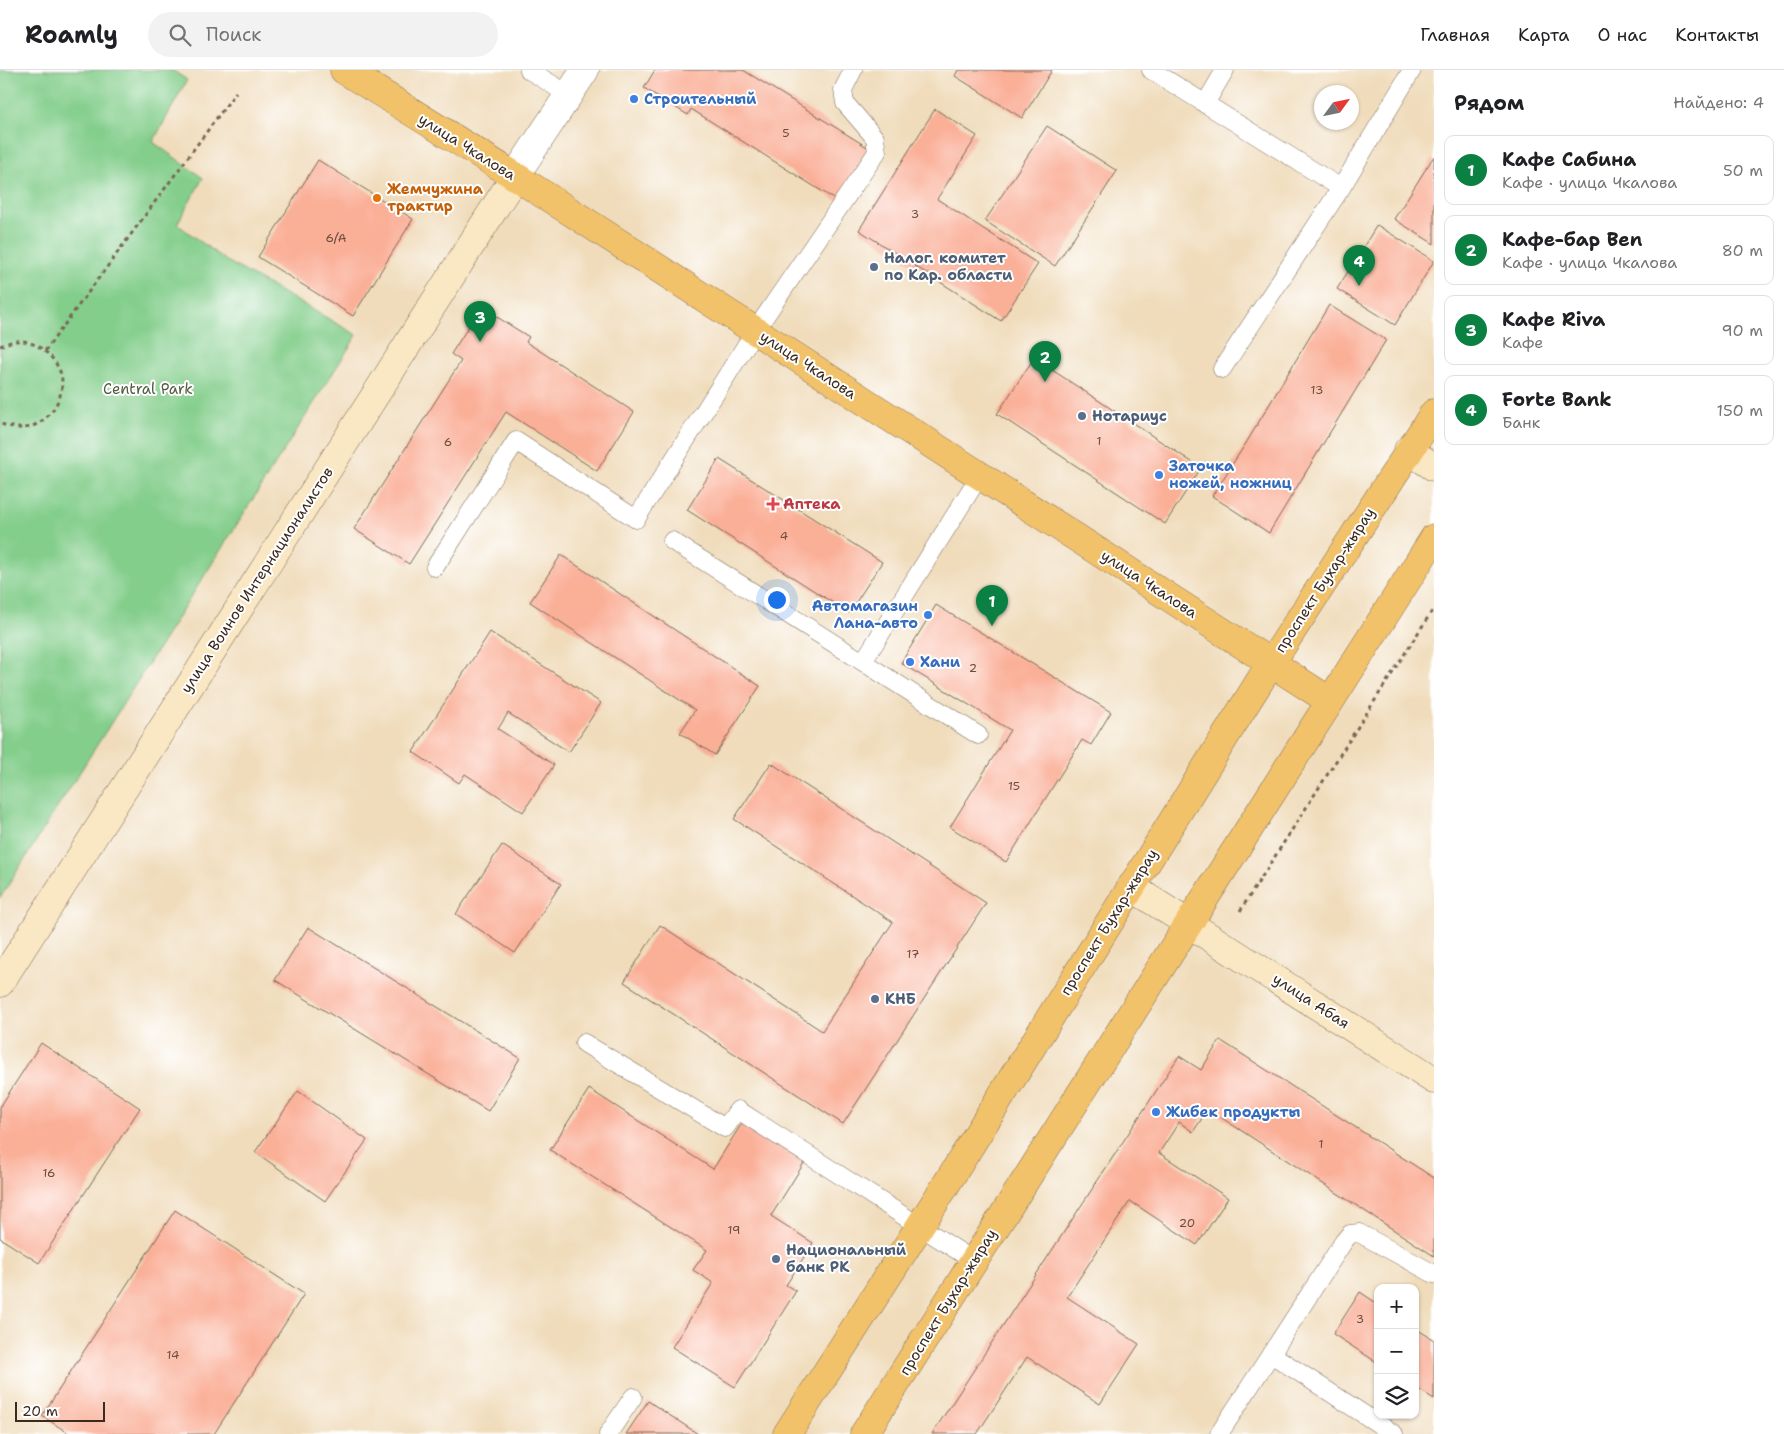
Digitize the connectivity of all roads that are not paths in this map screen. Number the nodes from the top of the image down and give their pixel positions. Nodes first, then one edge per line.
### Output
1 (344, 70) edge
2 (530, 70) edge
3 (585, 70) edge
4 (853, 70) edge
5 (1151, 70) edge
6 (1225, 70) edge
7 (1412, 70) edge
8 (569, 95) junction
9 (1205, 104) junction
10 (515, 176) junction
11 (1341, 188) junction
12 (755, 331) junction
13 (1222, 369) dead end
14 (1434, 412) edge
15 (1408, 450) junction
16 (1434, 468) edge
17 (980, 475) junction
18 (1434, 538) edge
19 (672, 541) dead end
20 (435, 567) dead end
21 (863, 662) junction
22 (1271, 663) junction
23 (1330, 701) junction
24 (978, 735) dead end
25 (1131, 887) junction
26 (1189, 923) junction
27 (0, 983) edge
28 (584, 1043) dead end
29 (1434, 1080) edge
30 (920, 1226) junction
31 (974, 1260) junction
32 (1434, 1274) edge
33 (1272, 1354) junction
34 (633, 1397) dead end
35 (608, 1434) edge
36 (787, 1434) edge
37 (864, 1434) edge
38 (1218, 1434) edge
39 (1394, 1434) edge

1 - 10 main road, улица Чкалова
2 - 8 lane
3 - 8 street
4 - 12 lane
5 - 9 lane
6 - 9 lane
7 - 11 lane
8 - 10 street
9 - 11 lane
10 - 12 main road, улица Чкалова
10 - 27 main road, улица Воинов Интернационалистов
11 - 13 lane
12 - 17 main road, улица Чкалова
12 - 20 lane
14 - 15 main road, проспект Бухар-жырау
15 - 16 main road
15 - 22 main road, проспект Бухар-жырау
17 - 21 lane
17 - 22 main road, улица Чкалова
18 - 23 main road, проспект Бухар-жырау
19 - 21 lane
21 - 24 lane
22 - 23 main road, улица Чкалова
22 - 25 main road, проспект Бухар-жырау
23 - 26 main road, проспект Бухар-жырау
25 - 26 main road, улица Абая
25 - 30 main road, проспект Бухар-жырау
26 - 29 main road, улица Абая
26 - 31 main road, проспект Бухар-жырау
28 - 30 lane
30 - 31 lane
30 - 36 main road, проспект Бухар-жырау
31 - 37 main road, проспект Бухар-жырау
32 - 33 lane
33 - 38 lane
33 - 39 lane
34 - 35 lane

